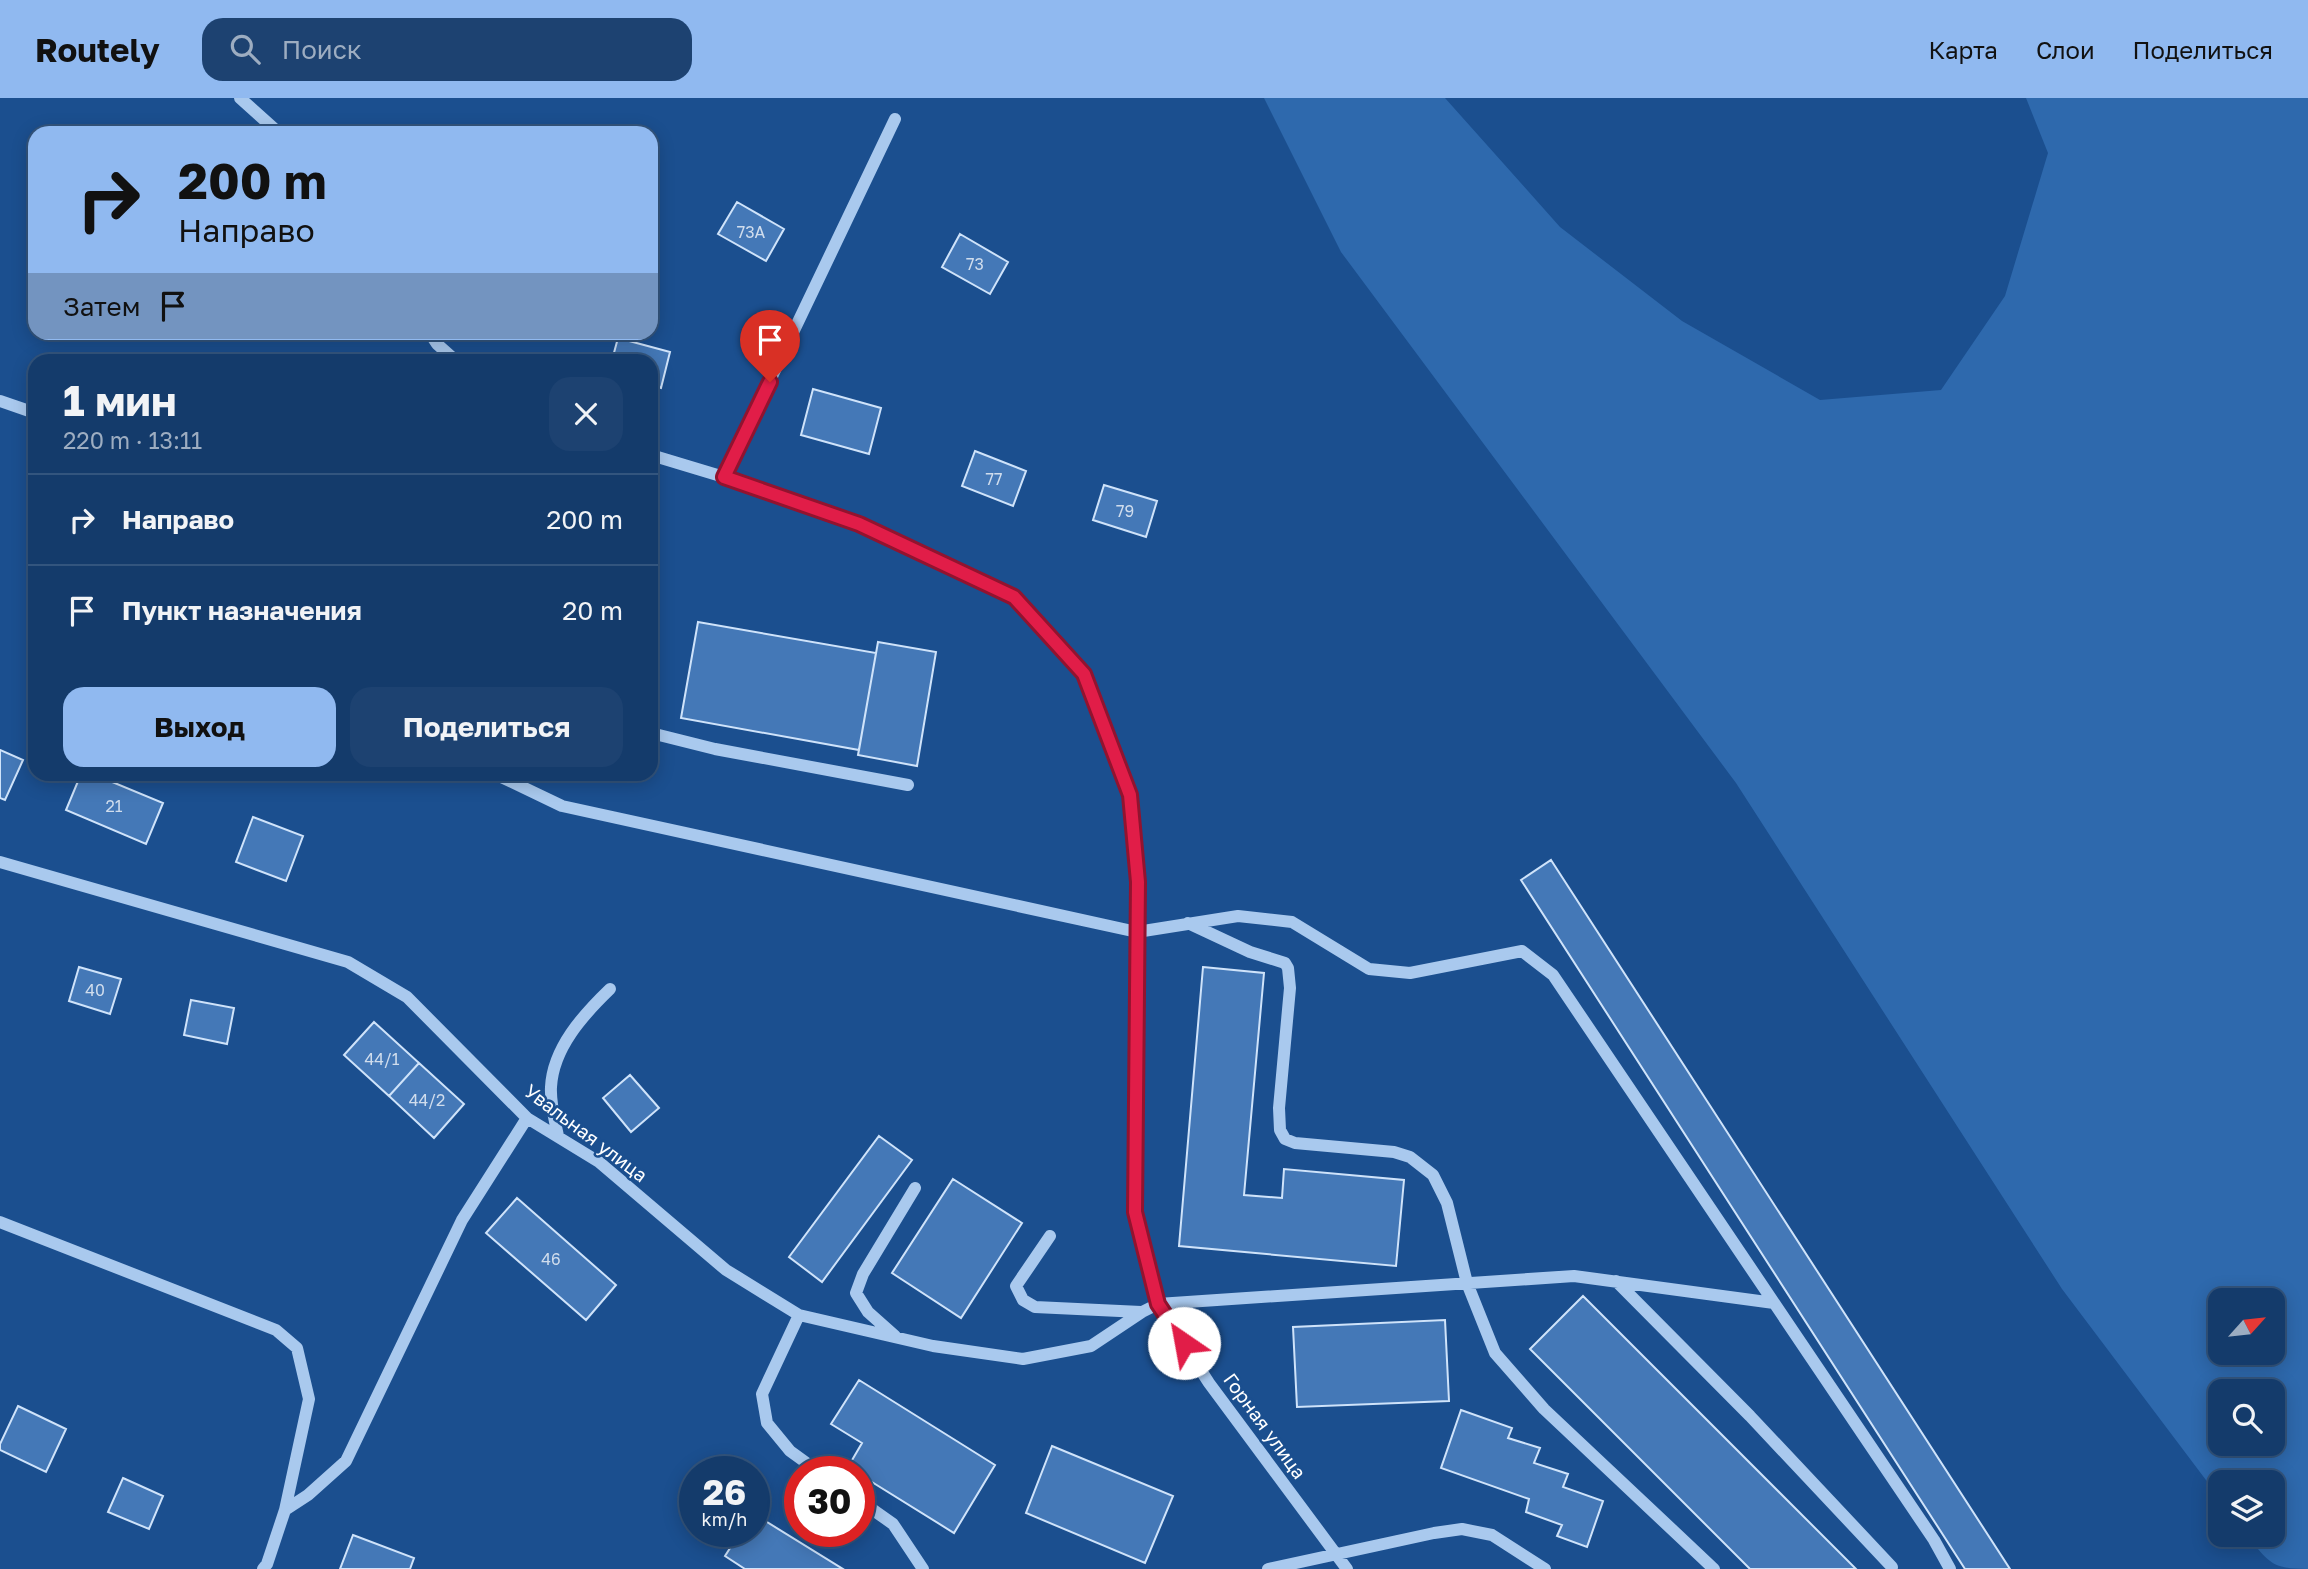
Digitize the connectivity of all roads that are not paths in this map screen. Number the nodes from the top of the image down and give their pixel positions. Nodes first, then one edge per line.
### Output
1 (240, 98) edge
2 (895, 119) dead end
3 (271, 126) edge
4 (434, 340) edge
5 (448, 354) edge
6 (0, 401) edge
7 (28, 410) edge
8 (658, 457) edge
9 (724, 477) junction
10 (658, 735) edge
11 (510, 781) edge
12 (908, 785) dead end
13 (0, 862) edge
14 (1188, 923) junction
15 (1137, 932) junction
16 (610, 989) dead end
17 (527, 1118) junction
18 (558, 1136) junction
19 (915, 1188) dead end
20 (0, 1222) edge
21 (1050, 1236) dead end
22 (1616, 1281) junction
23 (1467, 1283) junction
24 (1774, 1303) junction
25 (1158, 1304) junction
26 (1142, 1312) junction
27 (799, 1315) junction
28 (898, 1338) junction
29 (797, 1456) edge
30 (285, 1510) junction
31 (875, 1511) edge
32 (1336, 1554) junction
33 (1892, 1567) edge
34 (263, 1569) edge
35 (923, 1569) edge
36 (1268, 1569) edge
37 (1347, 1569) edge
38 (1545, 1569) edge
39 (1714, 1569) edge
40 (1950, 1569) edge

1 - 3 street
2 - 9 street
4 - 5 street
6 - 7 street
8 - 9 street, Горная улица
9 - 15 street, Горная улица
10 - 12 street
11 - 15 street
13 - 17 street, Увальная улица
14 - 15 street
14 - 23 street
14 - 24 street
15 - 25 street, Горная улица
16 - 18 street
17 - 18 street, Увальная улица
17 - 30 street
18 - 27 street, Увальная улица
19 - 28 street
20 - 30 street
21 - 26 street
22 - 23 street
22 - 24 street
22 - 33 street
23 - 25 street
23 - 39 street
24 - 40 street
25 - 26 street, Увальная улица
25 - 32 street, Горная улица
26 - 28 street, Увальная улица
27 - 28 street, Увальная улица
27 - 29 street
30 - 34 street
31 - 35 street
32 - 36 street
32 - 37 street, Горная улица
32 - 38 street

